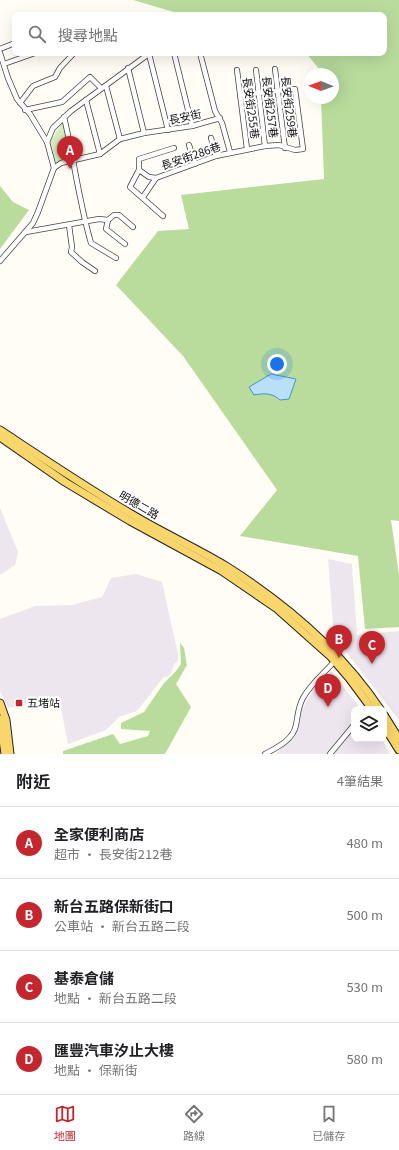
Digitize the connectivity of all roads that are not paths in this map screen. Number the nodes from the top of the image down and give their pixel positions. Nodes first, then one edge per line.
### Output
1 (12, 44) edge
2 (0, 49) edge
3 (0, 53) edge
4 (27, 56) edge
5 (71, 56) edge
6 (145, 56) edge
7 (150, 56) edge
8 (175, 56) edge
9 (201, 56) edge
10 (4, 64) junction
11 (128, 68) junction
12 (275, 69) dead end
13 (237, 70) dead end
14 (256, 70) dead end
15 (106, 86) junction
16 (101, 88) junction
17 (277, 91) junction
18 (259, 92) junction
19 (240, 95) junction
20 (86, 100) junction
21 (20, 103) junction
22 (25, 110) junction
23 (64, 117) junction
24 (220, 118) junction
25 (192, 126) junction
26 (168, 130) junction
27 (144, 133) junction
28 (211, 138) dead end
29 (120, 140) junction
30 (47, 142) junction
31 (189, 145) dead end
32 (265, 146) junction
33 (174, 148) dead end
34 (285, 148) junction
35 (247, 149) junction
36 (230, 152) junction
37 (100, 154) junction
38 (216, 156) junction
39 (74, 159) junction
40 (195, 164) junction
41 (54, 168) junction
42 (139, 170) junction
43 (156, 178) junction
44 (143, 198) junction
45 (163, 216) dead end
46 (108, 220) junction
47 (84, 222) junction
48 (69, 225) junction
49 (133, 226) dead end
50 (26, 232) junction
51 (125, 244) dead end
52 (116, 258) dead end
53 (0, 261) edge
54 (94, 271) dead end
55 (0, 430) edge
56 (0, 437) edge
57 (268, 598) junction
58 (332, 664) dead end
59 (0, 703) edge
60 (370, 706) edge
61 (378, 706) edge
62 (0, 719) edge
63 (387, 720) edge
64 (351, 729) edge
65 (387, 731) edge
66 (399, 739) edge
67 (399, 750) edge
68 (5, 754) edge
69 (10, 754) edge
70 (265, 754) edge
71 (330, 754) edge

1 - 2 street
3 - 10 street
4 - 10 street
5 - 21 street
6 - 11 street
7 - 26 street
8 - 25 street
9 - 24 street
10 - 21 street
11 - 15 street
11 - 27 street
12 - 17 street, 長安街259巷
13 - 19 street, 長安街255巷
14 - 18 street, 長安街257巷
15 - 16 street
15 - 29 street
16 - 20 street
16 - 22 street
17 - 18 street
17 - 34 street, 長安街259巷
17 - 34 street
18 - 19 street
18 - 32 street, 長安街257巷
19 - 35 street, 長安街255巷
20 - 23 street
20 - 37 street
21 - 22 street
22 - 30 street
23 - 30 street
23 - 39 street
24 - 25 street, 長安街
24 - 36 street
25 - 26 street, 長安街
26 - 27 street, 長安街
27 - 29 street, 長安街
28 - 38 street
29 - 37 street, 長安街
30 - 41 street
31 - 40 street
32 - 34 street
32 - 35 street
33 - 42 street
35 - 36 street
36 - 38 street, 長安街286巷
37 - 39 street, 長安街
38 - 40 street, 長安街286巷
39 - 41 street, 長安街
39 - 47 street
40 - 43 street, 長安街286巷
41 - 50 street
42 - 43 street
42 - 44 street
43 - 44 street, 長安街286巷
44 - 45 street
46 - 47 street
46 - 49 street
46 - 51 street
47 - 48 street
47 - 52 street
48 - 50 street
48 - 54 street
50 - 53 street
55 - 57 main road, 明德二路
56 - 57 main road, 明德二路
57 - 60 main road
57 - 61 main road
58 - 70 street
59 - 69 main road
62 - 68 main road
63 - 66 main road
64 - 71 street
65 - 67 main road

